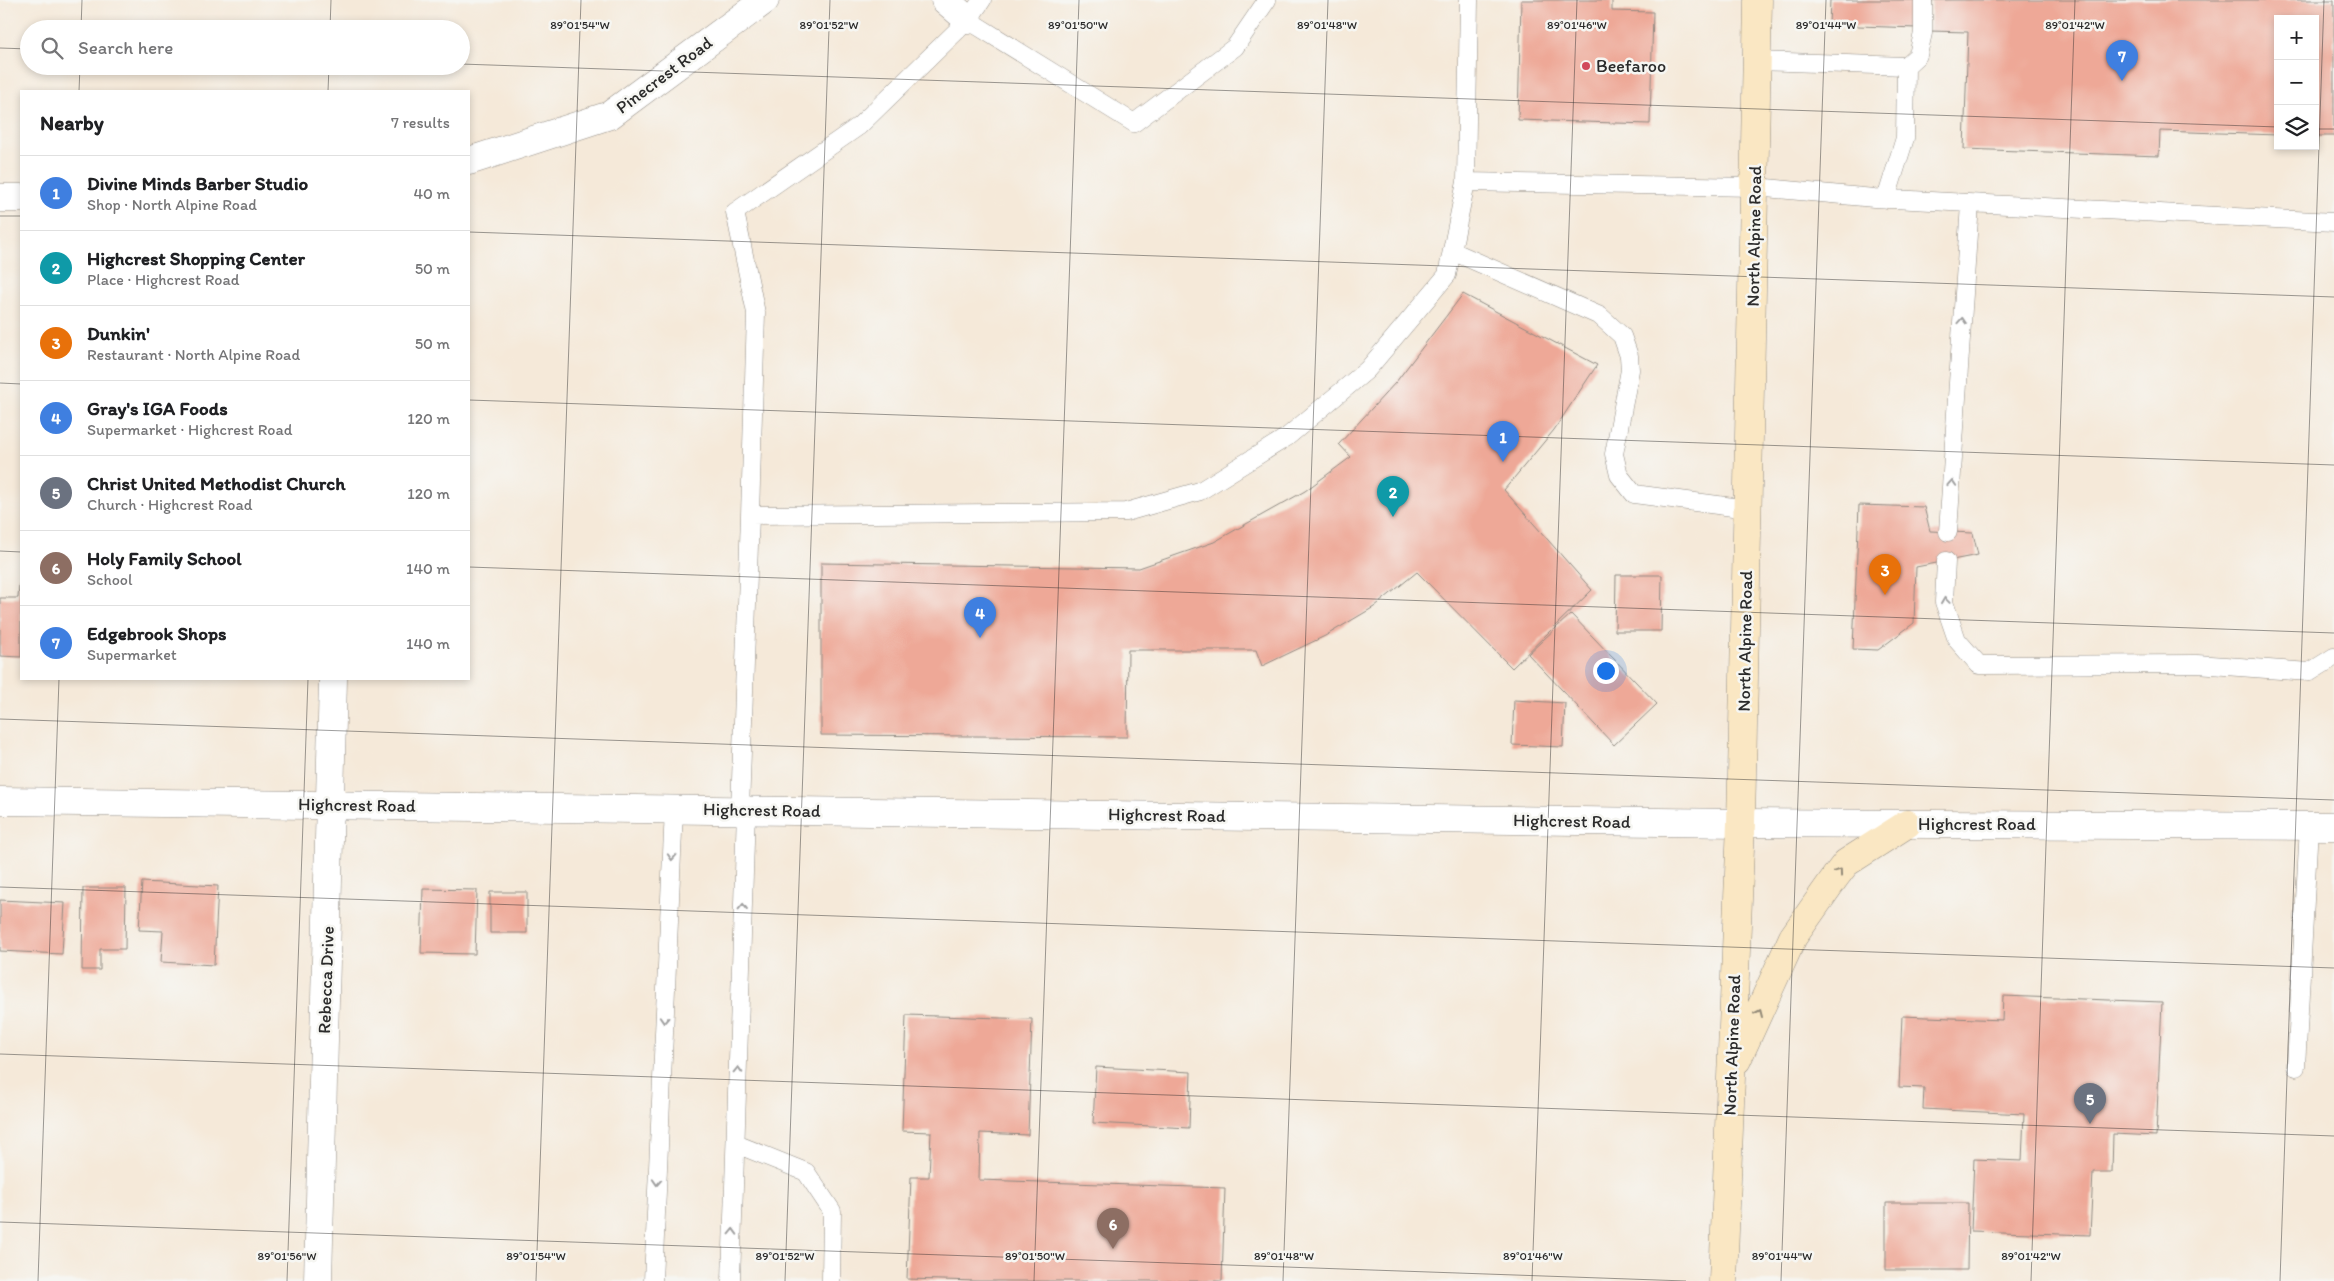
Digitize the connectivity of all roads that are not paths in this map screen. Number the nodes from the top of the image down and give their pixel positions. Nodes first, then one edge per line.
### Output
1 (765, 0) edge
2 (945, 0) edge
3 (1267, 0) edge
4 (1469, 0) edge
5 (1758, 0) edge
6 (1923, 0) edge
7 (975, 10) edge
8 (1757, 61) junction
9 (1906, 66) junction
10 (470, 161) edge
11 (1466, 182) junction
12 (1755, 187) junction
13 (0, 198) edge
14 (20, 198) edge
15 (1886, 199) junction
16 (1970, 204) junction
17 (2334, 222) edge
18 (1452, 251) junction
19 (1748, 509) junction
20 (750, 515) junction
21 (1948, 532) dead end
22 (1946, 561) dead end
23 (2334, 657) edge
24 (334, 680) edge
25 (0, 801) edge
26 (331, 804) junction
27 (674, 808) junction
28 (743, 810) junction
29 (1741, 824) junction
30 (1907, 824) junction
31 (2322, 826) edge
32 (2296, 1067) dead end
33 (1731, 1073) junction
34 (736, 1144) junction
35 (318, 1281) edge
36 (653, 1281) edge
37 (731, 1281) edge
38 (831, 1281) edge
39 (1723, 1281) edge

1 - 10 street, Pinecrest Road
2 - 7 street
3 - 7 lane
4 - 11 lane
5 - 8 main road, North Alpine Road
6 - 9 lane
7 - 20 lane
8 - 9 lane
8 - 12 main road, North Alpine Road
9 - 15 lane
11 - 12 lane
11 - 18 lane
12 - 15 lane
12 - 19 main road, North Alpine Road
13 - 14 street
15 - 16 lane
16 - 17 lane
21 -> 16 lane
18 - 19 lane
18 - 20 lane
19 - 29 main road, North Alpine Road
20 - 28 lane
23 -> 22 lane
24 - 26 street, Rebecca Drive
25 - 26 street, Highcrest Road
26 - 27 street, Highcrest Road
26 - 35 street, Rebecca Drive
27 - 28 street, Highcrest Road
27 -> 36 lane
28 - 29 street, Highcrest Road
34 -> 28 lane
29 - 30 street, Highcrest Road
29 - 33 main road, North Alpine Road
30 - 31 street, Highcrest Road
33 -> 30 main road
31 - 32 lane
33 - 39 main road, North Alpine Road
37 -> 34 lane
34 - 38 lane

